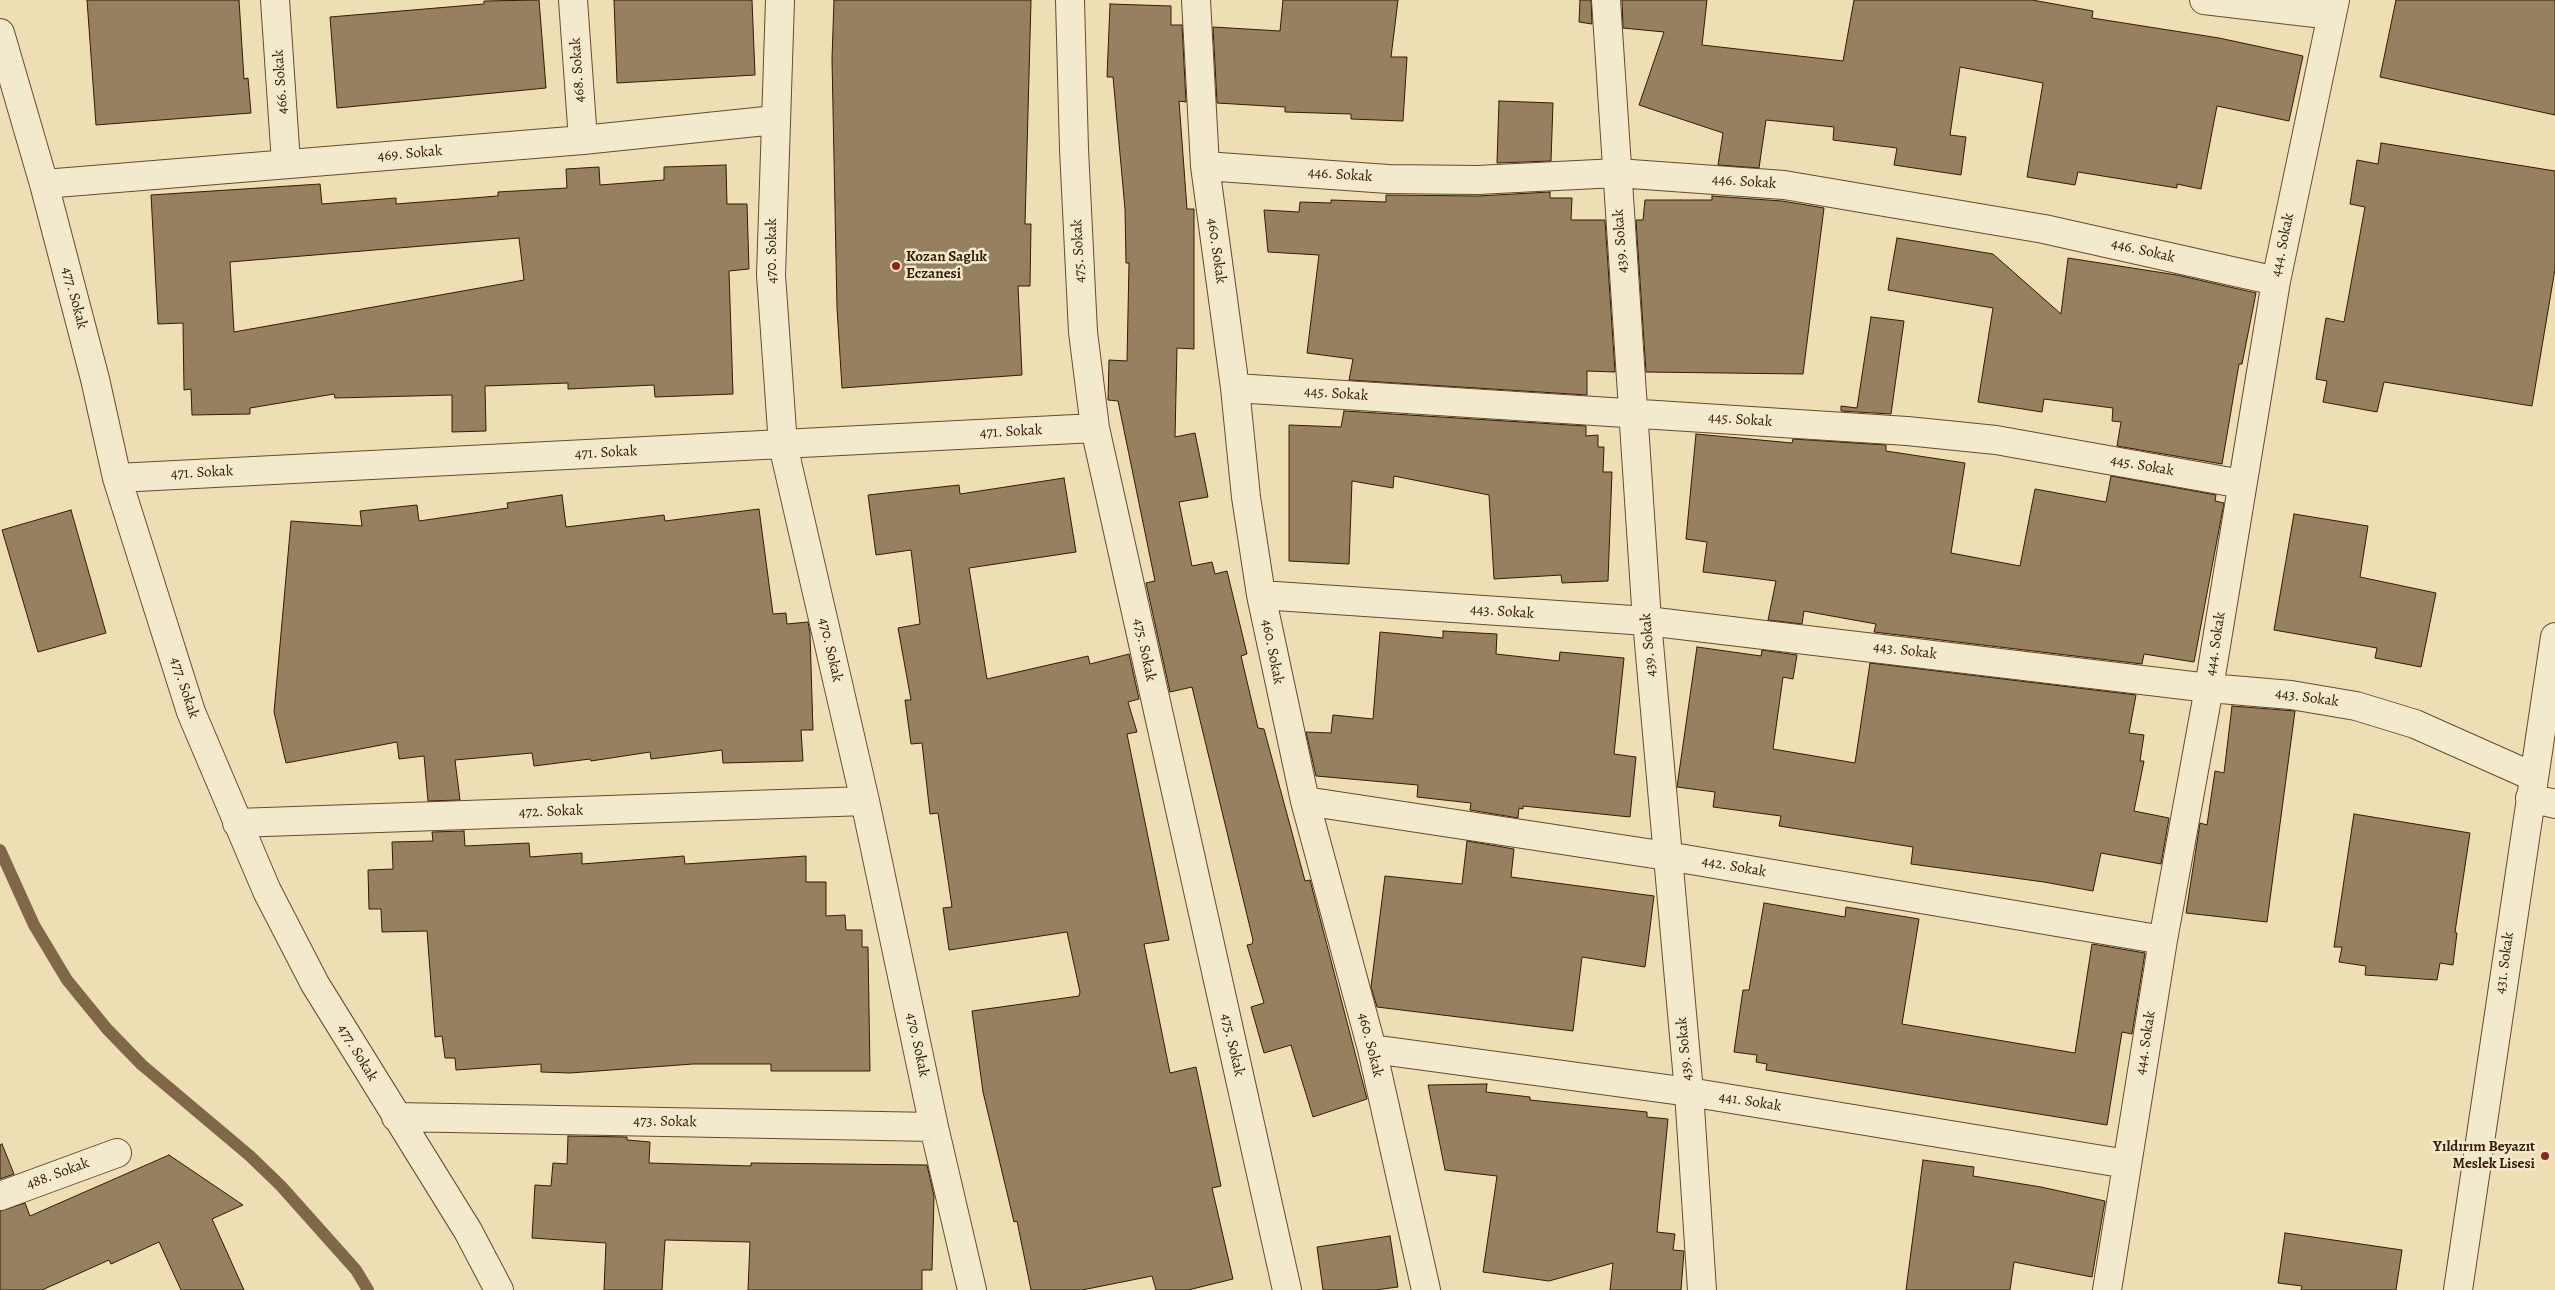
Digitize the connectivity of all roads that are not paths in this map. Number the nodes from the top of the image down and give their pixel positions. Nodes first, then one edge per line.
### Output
1 (275, 0) edge
2 (573, 0) edge
3 (780, 0) edge
4 (1070, 0) edge
5 (1196, 0) edge
6 (1606, 0) edge
7 (2204, 0) edge
8 (2334, 8) edge
9 (0, 33) edge
10 (775, 120) junction
11 (583, 140) junction
12 (286, 164) junction
13 (1205, 166) junction
14 (1617, 172) junction
15 (44, 184) junction
16 (2276, 281) junction
17 (1235, 388) junction
18 (1632, 414) junction
19 (1095, 428) junction
20 (783, 444) junction
21 (117, 478) junction
22 (2242, 484) junction
23 (1260, 596) junction
24 (1647, 621) junction
25 (2555, 637) edge
26 (2209, 688) junction
27 (2539, 793) edge
28 (865, 801) junction
29 (1305, 801) junction
30 (237, 823) junction
31 (1667, 856) junction
32 (2163, 940) junction
33 (1372, 1049) junction
34 (1689, 1092) junction
35 (396, 1117) junction
36 (934, 1128) junction
37 (117, 1153) dead end
38 (2127, 1164) junction
39 (0, 1196) edge
40 (498, 1290) edge
41 (972, 1290) edge
42 (1287, 1290) edge
43 (1426, 1290) edge
44 (1702, 1290) edge
45 (2107, 1290) edge
46 (2458, 1290) edge

1 - 12 street, 466. Sokak
2 - 11 street, 468. Sokak
3 - 10 street, 470. Sokak
4 - 19 street, 475. Sokak
5 - 13 street, 460. Sokak
6 - 14 street, 439. Sokak
7 - 8 street
8 - 16 street, 444. Sokak
9 - 15 street, 477. Sokak
10 - 11 street, 469. Sokak
10 - 20 street, 470. Sokak
11 - 12 street, 469. Sokak
12 - 15 street, 469. Sokak
13 - 14 street, 446. Sokak
13 - 17 street, 460. Sokak
14 - 16 street, 446. Sokak
14 - 18 street, 439. Sokak
15 - 21 street, 477. Sokak
16 - 22 street, 444. Sokak
17 - 18 street, 445. Sokak
17 - 23 street, 460. Sokak
18 - 22 street, 445. Sokak
18 - 24 street, 439. Sokak
19 - 20 street, 471. Sokak
19 - 42 street, 475. Sokak
20 - 21 street, 471. Sokak
20 - 28 street, 470. Sokak
21 - 30 street, 477. Sokak
22 - 26 street, 444. Sokak
23 - 24 street, 443. Sokak
23 - 29 street, 460. Sokak
24 - 26 street, 443. Sokak
24 - 31 street, 439. Sokak
25 - 27 street, 431. Sokak
26 - 27 street, 443. Sokak
26 - 32 street, 444. Sokak
27 - 46 street, 431. Sokak
28 - 30 street, 472. Sokak
28 - 36 street, 470. Sokak
29 - 31 street, 442. Sokak
29 - 33 street, 460. Sokak
30 - 35 street, 477. Sokak
31 - 32 street, 442. Sokak
31 - 34 street, 439. Sokak
32 - 38 street, 444. Sokak
33 - 34 street, 441. Sokak
33 - 43 street, 460. Sokak
34 - 38 street, 441. Sokak
34 - 44 street, 439. Sokak
35 - 36 street, 473. Sokak
35 - 40 street, 477. Sokak
36 - 41 street, 470. Sokak
37 - 39 street, 488. Sokak
38 - 45 street, 444. Sokak

